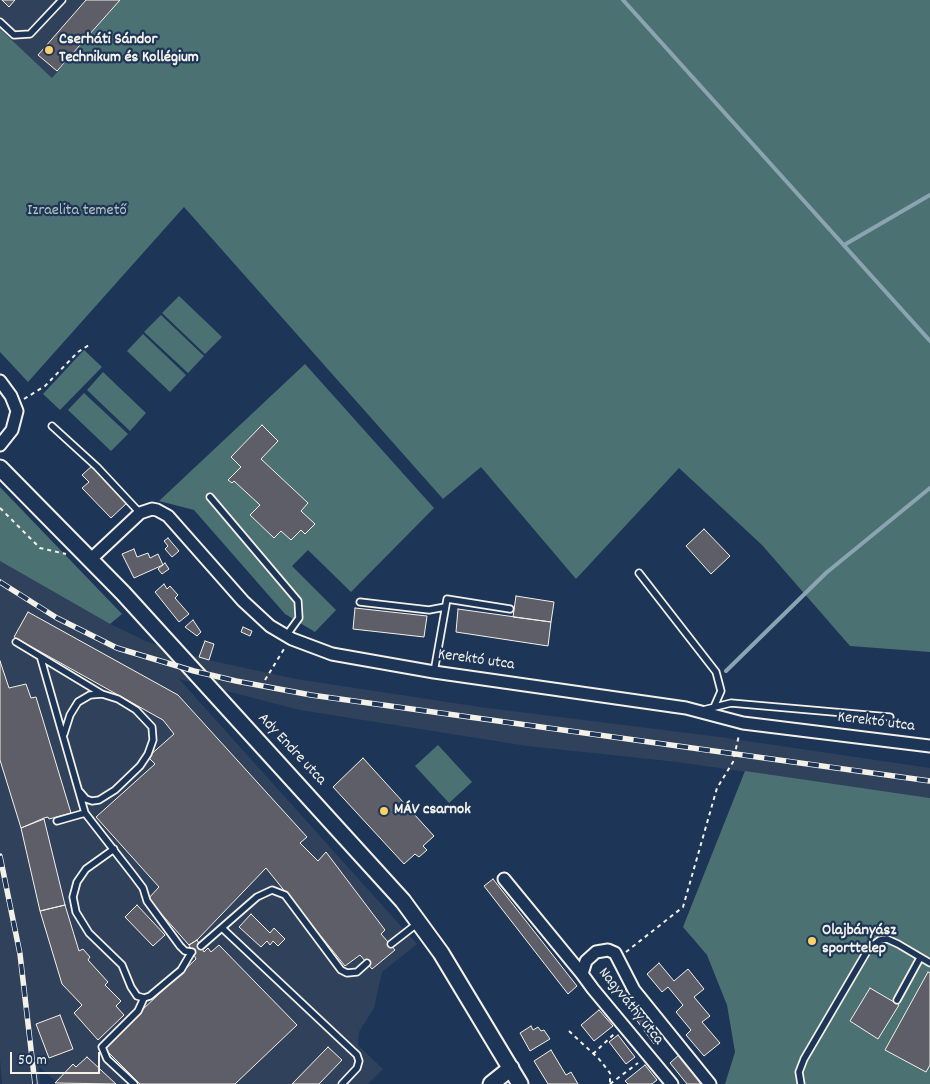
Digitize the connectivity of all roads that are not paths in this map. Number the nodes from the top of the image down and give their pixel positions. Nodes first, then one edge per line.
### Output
1 (62, 0) edge
2 (0, 22) edge
3 (0, 381) edge
4 (52, 426) dead end
5 (0, 445) edge
6 (0, 468) edge
7 (210, 497) dead end
8 (140, 513) junction
9 (90, 560) junction
10 (639, 573) dead end
11 (360, 602) dead end
12 (446, 607) junction
13 (510, 609) dead end
14 (289, 637) junction
15 (16, 642) dead end
16 (42, 659) junction
17 (434, 672) junction
18 (102, 694) junction
19 (714, 707) junction
20 (701, 710) junction
21 (890, 717) dead end
22 (63, 737) junction
23 (930, 746) edge
24 (78, 790) junction
25 (86, 813) junction
26 (58, 821) dead end
27 (114, 850) junction
28 (504, 879) dead end
29 (419, 922) junction
30 (222, 928) junction
31 (391, 944) dead end
32 (201, 946) dead end
33 (920, 958) junction
34 (930, 963) edge
35 (367, 964) dead end
36 (582, 974) junction
37 (144, 998) junction
38 (897, 1000) dead end
39 (511, 1068) junction
40 (134, 1084) edge
41 (342, 1084) edge
42 (491, 1084) edge
43 (520, 1084) edge
44 (672, 1084) edge
45 (710, 1084) edge
46 (802, 1084) edge

1 - 2 lane
3 - 5 street
4 - 8 lane
6 - 9 street, Ady Endre utca
7 - 14 lane
8 - 9 street
8 - 14 street, Kerektó utca
9 - 29 street, Ady Endre utca
10 - 19 lane
11 - 12 lane
12 - 13 lane
12 - 17 lane
14 - 17 street, Kerektó utca
15 - 16 lane
16 - 18 lane
16 - 22 lane
17 - 20 street, Kerektó utca
18 - 22 lane
18 - 24 lane
19 - 20 lane
19 - 21 lane
20 - 23 street, Kerektó utca
22 - 24 lane
24 - 25 lane
25 - 26 lane
25 - 27 lane
27 - 37 lane
27 - 37 lane
28 - 36 street
29 - 31 lane
29 - 39 street, Ady Endre utca
30 - 32 lane
30 - 35 lane
30 - 41 lane
33 - 34 lane
33 - 38 lane
33 - 46 lane
36 - 44 street, Nagyváthy utca
36 - 45 street, Nagyváthy utca
37 - 40 lane
39 - 42 street
39 - 43 street, Ady Endre utca

